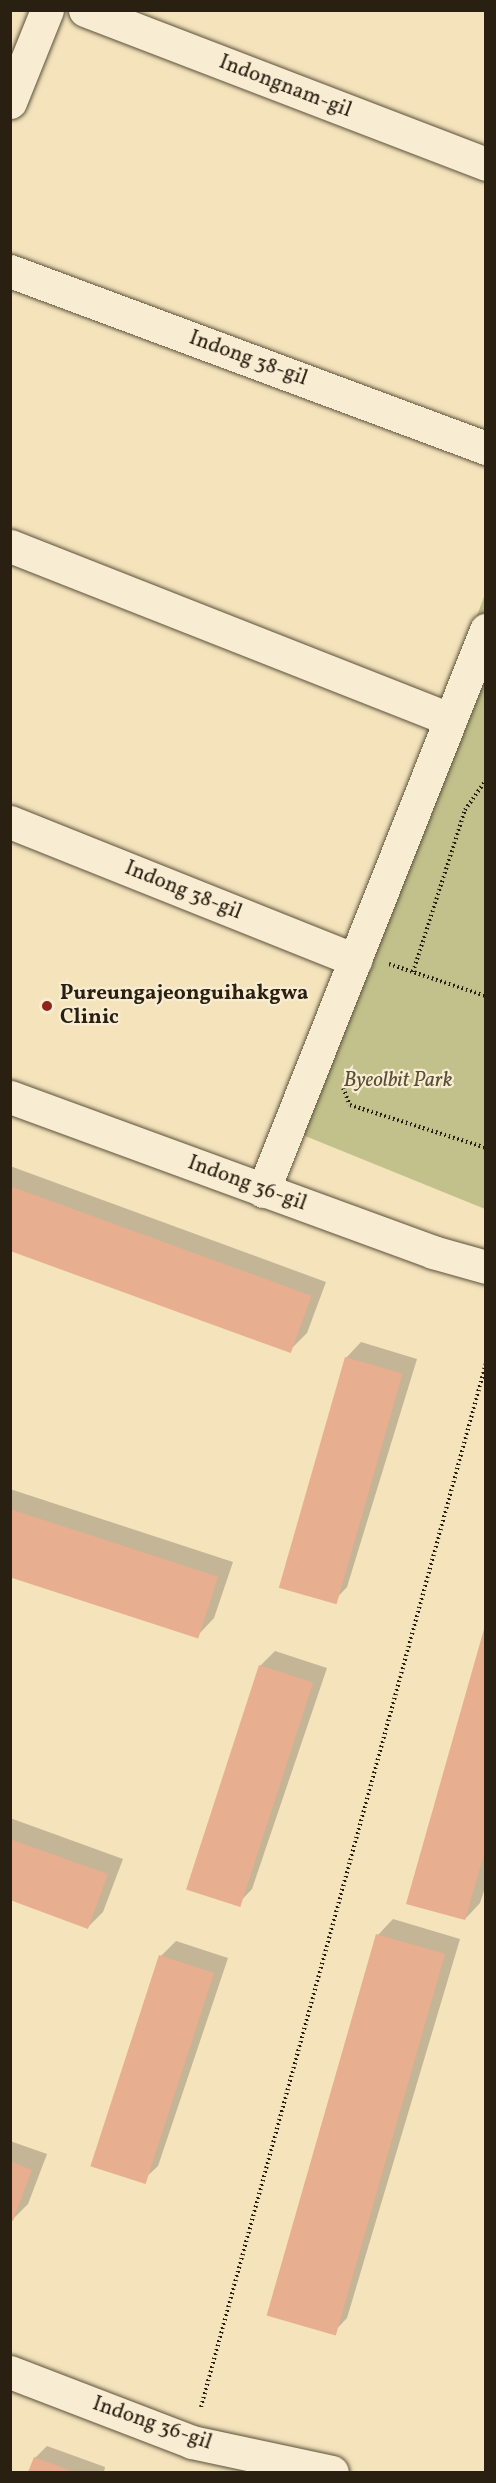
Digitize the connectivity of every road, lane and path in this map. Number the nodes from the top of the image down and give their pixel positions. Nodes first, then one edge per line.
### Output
1 (47, 10) edge
2 (85, 10) edge
3 (10, 102) edge
4 (486, 164) edge
5 (10, 270) edge
6 (486, 448) edge
7 (10, 546) edge
8 (486, 630) edge
9 (450, 719) junction
10 (486, 780) edge
11 (10, 822) edge
12 (370, 962) junction
13 (413, 972) junction
14 (486, 996) edge
15 (340, 1079) dead end
16 (10, 1097) edge
17 (486, 1148) edge
18 (263, 1191) junction
19 (486, 1266) edge
20 (486, 1363) edge
21 (10, 2372) edge
22 (192, 2442) junction
23 (332, 2472) edge

1 - 3 street
2 - 4 street, Indongnam-gil
5 - 6 street, Indong 38-gil
7 - 9 street
8 - 9 street
9 - 12 street
10 - 13 path
11 - 12 street, Indong 38-gil
12 - 13 path
12 - 18 street
13 - 14 path
15 - 17 path
16 - 18 street, Indong 36-gil
18 - 19 street, Indong 36-gil
20 - 22 path
21 - 22 street, Indong 36-gil
22 - 23 street, Indong 36-gil

